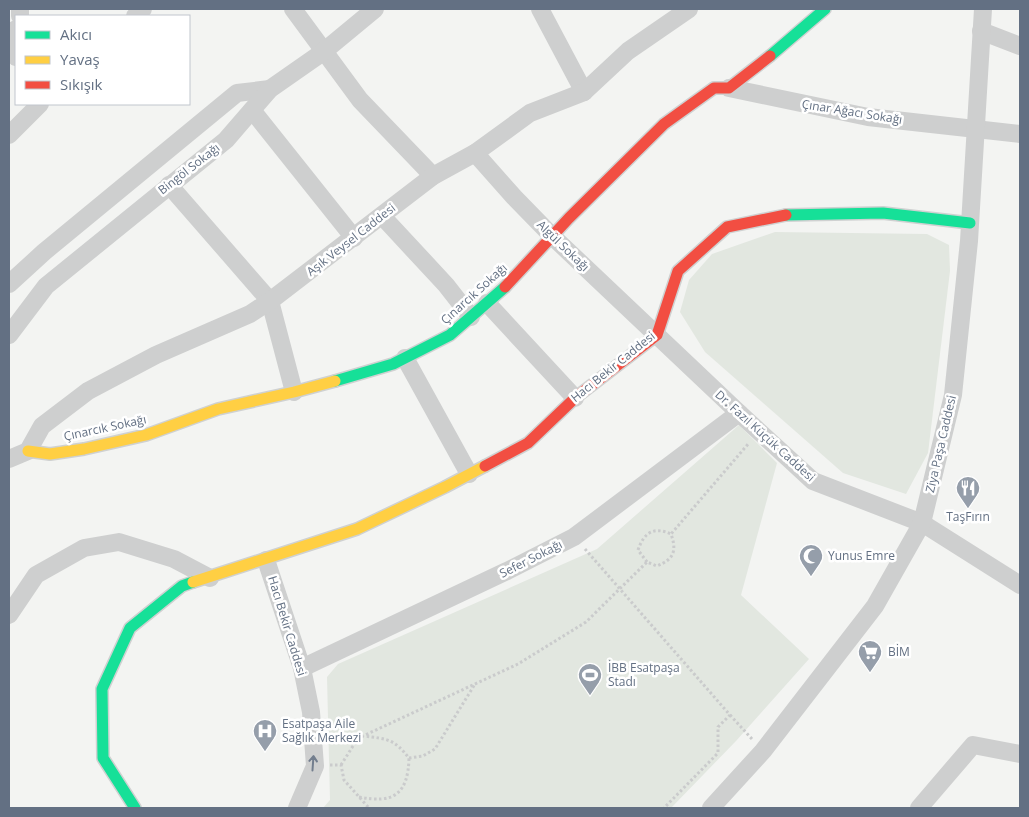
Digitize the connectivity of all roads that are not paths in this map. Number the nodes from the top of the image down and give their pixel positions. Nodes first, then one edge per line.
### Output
1 (293, 9) edge
2 (375, 9) edge
3 (540, 9) edge
4 (689, 9) edge
5 (825, 9) edge
6 (983, 9) edge
7 (981, 30) junction
8 (15, 31) edge
9 (1020, 46) edge
10 (323, 52) junction
11 (15, 56) edge
12 (729, 88) junction
13 (270, 89) junction
14 (584, 92) junction
15 (39, 105) edge
16 (252, 110) junction
17 (976, 128) junction
18 (1020, 134) edge
19 (9, 135) edge
20 (475, 153) junction
21 (433, 176) junction
22 (169, 185) junction
23 (382, 216) junction
24 (970, 223) junction
25 (552, 236) junction
26 (354, 238) junction
27 (9, 284) edge
28 (270, 301) junction
29 (487, 303) junction
30 (471, 317) junction
31 (9, 335) edge
32 (657, 335) junction
33 (405, 358) junction
34 (294, 392) junction
35 (575, 398) junction
36 (739, 413) junction
37 (28, 451) junction
38 (9, 459) edge
39 (469, 474) junction
40 (922, 523) junction
41 (266, 560) junction
42 (210, 578) junction
43 (1020, 585) edge
44 (9, 615) edge
45 (302, 668) junction
46 (1020, 754) edge
47 (135, 808) edge
48 (297, 808) edge
49 (711, 808) edge
50 (919, 808) edge

1 - 10 street
2 - 10 street, Bingöl Sokağı
3 - 14 street
4 - 14 street, Aşık Veysel Caddesi
5 - 12 street, Çınarcık Sokağı
6 - 7 street, Ziya Paşa Caddesi
7 - 9 street
7 - 17 street, Ziya Paşa Caddesi
8 - 11 street
10 - 13 street, Bingöl Sokağı
10 - 21 street
12 - 17 street, Çınar Ağacı Sokağı
12 - 25 street, Çınarcık Sokağı
13 - 16 street, Bingöl Sokağı
13 - 27 street
14 - 20 street, Aşık Veysel Caddesi
15 - 19 street
16 - 22 street, Bingöl Sokağı
16 - 26 street
17 - 18 street, Çınar Ağacı Sokağı
17 - 24 street, Ziya Paşa Caddesi
20 - 21 street, Aşık Veysel Caddesi
20 - 25 street, Algül Sokağı
21 - 23 street, Aşık Veysel Caddesi
22 - 28 street
22 - 31 street, Bingöl Sokağı
23 - 26 street, Aşık Veysel Caddesi
23 - 30 street
24 - 32 street, Hacı Bekir Caddesi
24 - 40 street, Ziya Paşa Caddesi
25 - 29 street, Çınarcık Sokağı
25 - 32 street, Algül Sokağı
26 - 28 street, Aşık Veysel Caddesi
28 - 34 street
28 - 37 street, Aşık Veysel Caddesi
29 - 30 street, Çınarcık Sokağı
29 - 35 street
30 - 33 street, Çınarcık Sokağı
32 - 35 street, Hacı Bekir Caddesi
32 - 36 street, Dr. Fazıl Küçük Caddesi
33 - 34 street, Çınarcık Sokağı
33 - 39 street
34 - 37 street, Çınarcık Sokağı
35 - 39 street, Hacı Bekir Caddesi
36 - 40 street, Dr. Fazıl Küçük Caddesi
36 - 45 street, Sefer Sokağı
37 - 38 street
39 - 41 street, Hacı Bekir Caddesi
40 - 43 street, Dr. Fazıl Küçük Caddesi
40 - 49 street, Ziya Paşa Caddesi
41 - 42 street, Hacı Bekir Caddesi
41 - 45 street, Hacı Bekir Caddesi
42 - 44 street
42 - 47 street, Hacı Bekir Caddesi
48 -> 45 street, Hacı Bekir Caddesi
46 - 50 street

